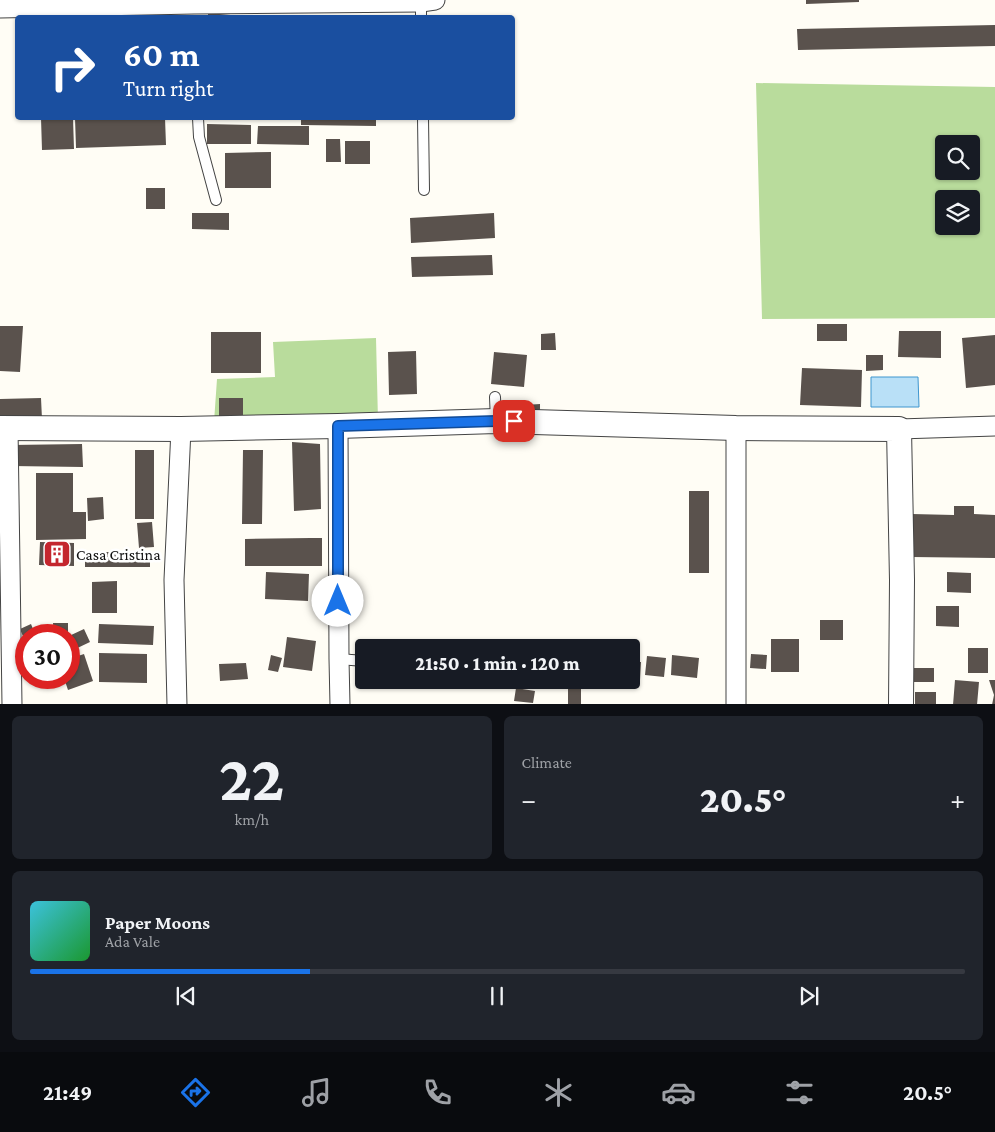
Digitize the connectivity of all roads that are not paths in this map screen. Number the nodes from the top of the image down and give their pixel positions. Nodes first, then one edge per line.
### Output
1 (425, 6) edge
2 (0, 8) edge
3 (198, 120) edge
4 (422, 120) edge
5 (424, 190) dead end
6 (216, 200) dead end
7 (495, 397) dead end
8 (496, 421) junction
9 (338, 426) junction
10 (995, 426) edge
11 (4, 428) edge
12 (736, 428) junction
13 (181, 429) junction
14 (899, 429) junction
15 (338, 659) junction
16 (355, 660) edge
17 (12, 704) edge
18 (177, 704) edge
19 (340, 704) edge
20 (736, 704) edge
21 (901, 704) edge

1 - 2 street
3 - 6 lane
4 - 5 lane
7 - 8 lane
8 - 9 street
8 - 12 street
9 - 13 street
9 - 15 street
10 - 14 street
11 - 13 street
11 - 17 street
12 - 14 street
12 - 20 street
13 - 18 street
14 - 21 street
15 - 16 lane
15 - 19 street

